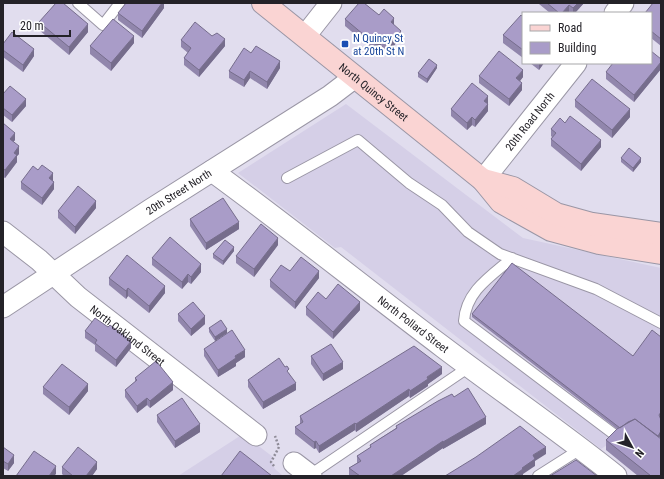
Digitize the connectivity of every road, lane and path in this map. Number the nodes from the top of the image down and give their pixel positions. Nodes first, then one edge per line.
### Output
1 (78, 3) edge
2 (120, 3) edge
3 (264, 3) edge
4 (331, 3) edge
5 (623, 3) edge
6 (616, 12) edge
7 (304, 36) junction
8 (575, 64) edge
9 (355, 77) junction
10 (212, 171) junction
11 (287, 178) dead end
12 (483, 180) junction
13 (3, 232) edge
14 (661, 234) edge
15 (661, 253) edge
16 (512, 258) junction
17 (54, 274) junction
18 (3, 307) edge
19 (661, 323) edge
20 (469, 367) junction
21 (263, 434) joint
22 (616, 435) edge
23 (582, 448) junction
24 (297, 471) edge
25 (538, 476) edge
26 (616, 476) edge

1 - 2 lane
3 - 7 main road, North Quincy Street
4 - 7 street
5 - 6 street
7 - 9 main road, North Quincy Street
8 - 12 street, 20th Road North
9 - 10 street, 20th Street North
9 - 12 main road, North Quincy Street
10 - 17 street, 20th Street North
10 - 20 street, North Pollard Street
11 - 16 lane
12 - 14 main road, North Quincy Street
12 - 15 main road, North Quincy Street
13 - 17 street, North Oakland Street
16 - 19 lane
16 - 22 lane
17 - 18 street, 20th Street North
17 - 21 street, North Oakland Street
20 - 23 street, North Pollard Street
20 - 24 lane
21 - 24 path
23 - 25 lane
23 - 26 street, North Pollard Street

